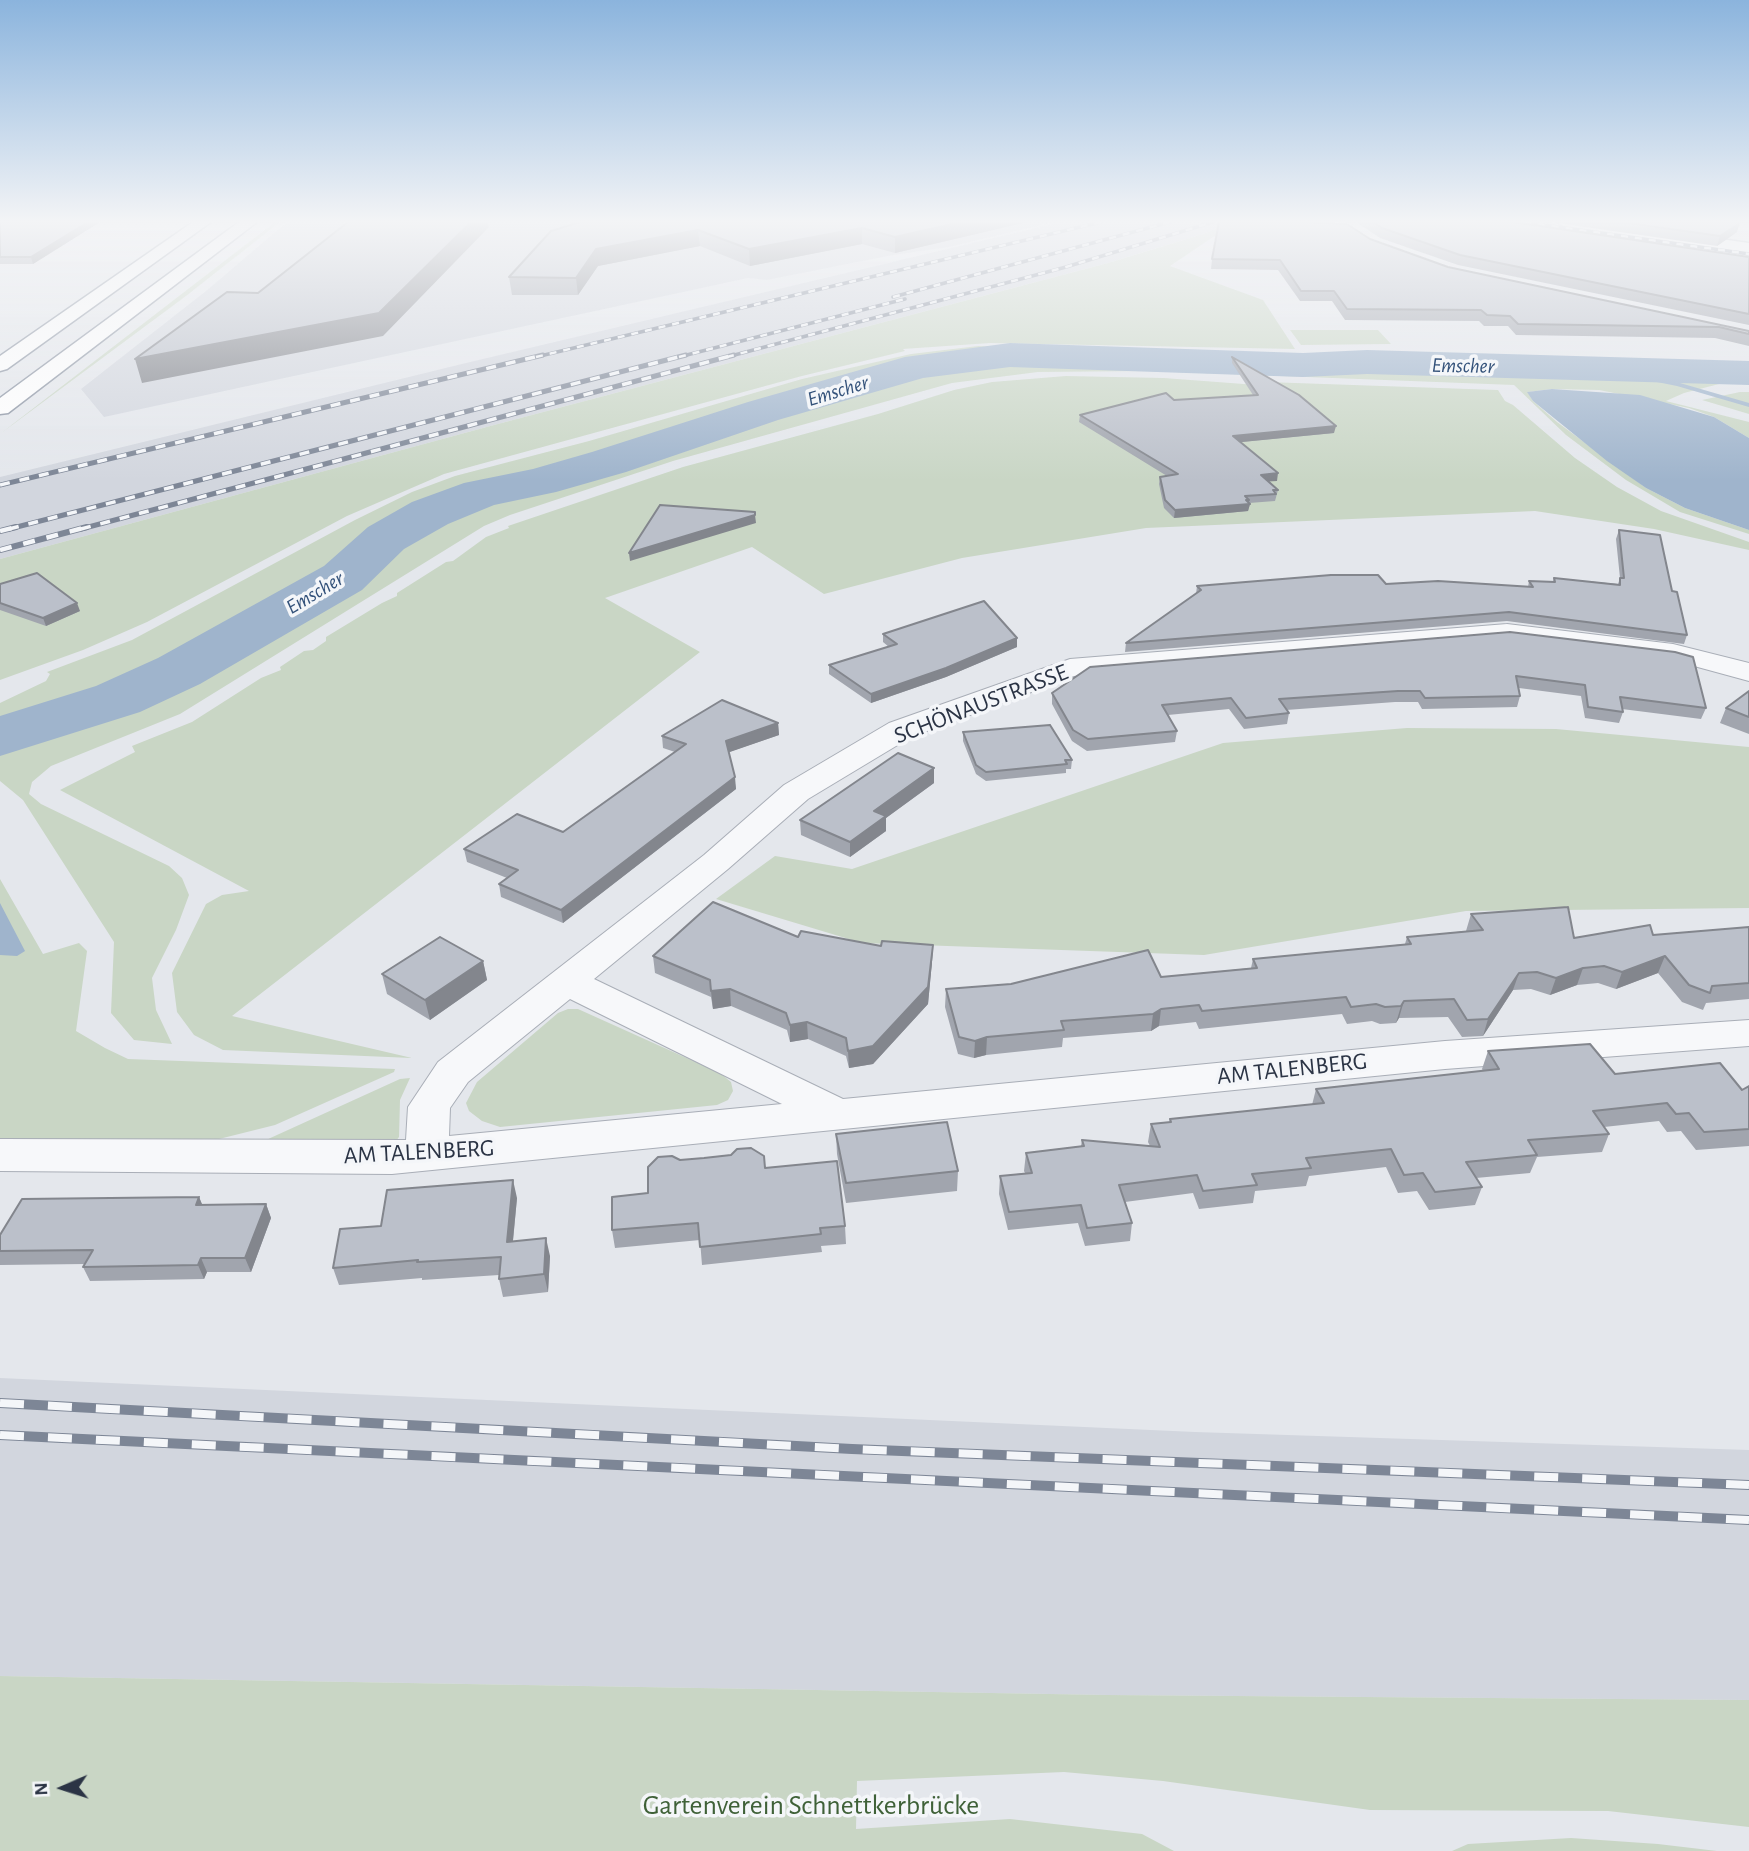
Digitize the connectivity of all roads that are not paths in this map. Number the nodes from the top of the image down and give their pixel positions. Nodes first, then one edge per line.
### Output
1 (80, 308) edge
2 (133, 308) edge
3 (0, 365) edge
4 (0, 408) edge
5 (1749, 672) edge
6 (568, 982) junction
7 (1749, 1033) edge
8 (836, 1113) junction
9 (0, 1155) edge
10 (426, 1155) junction

1 - 3 main road
2 - 4 main road
5 - 6 street, SCHÖNAUSTRASSE
6 - 8 street
6 - 10 street, SCHÖNAUSTRASSE
7 - 8 street, AM TALENBERG
8 - 10 street, AM TALENBERG
9 - 10 street, AM TALENBERG

